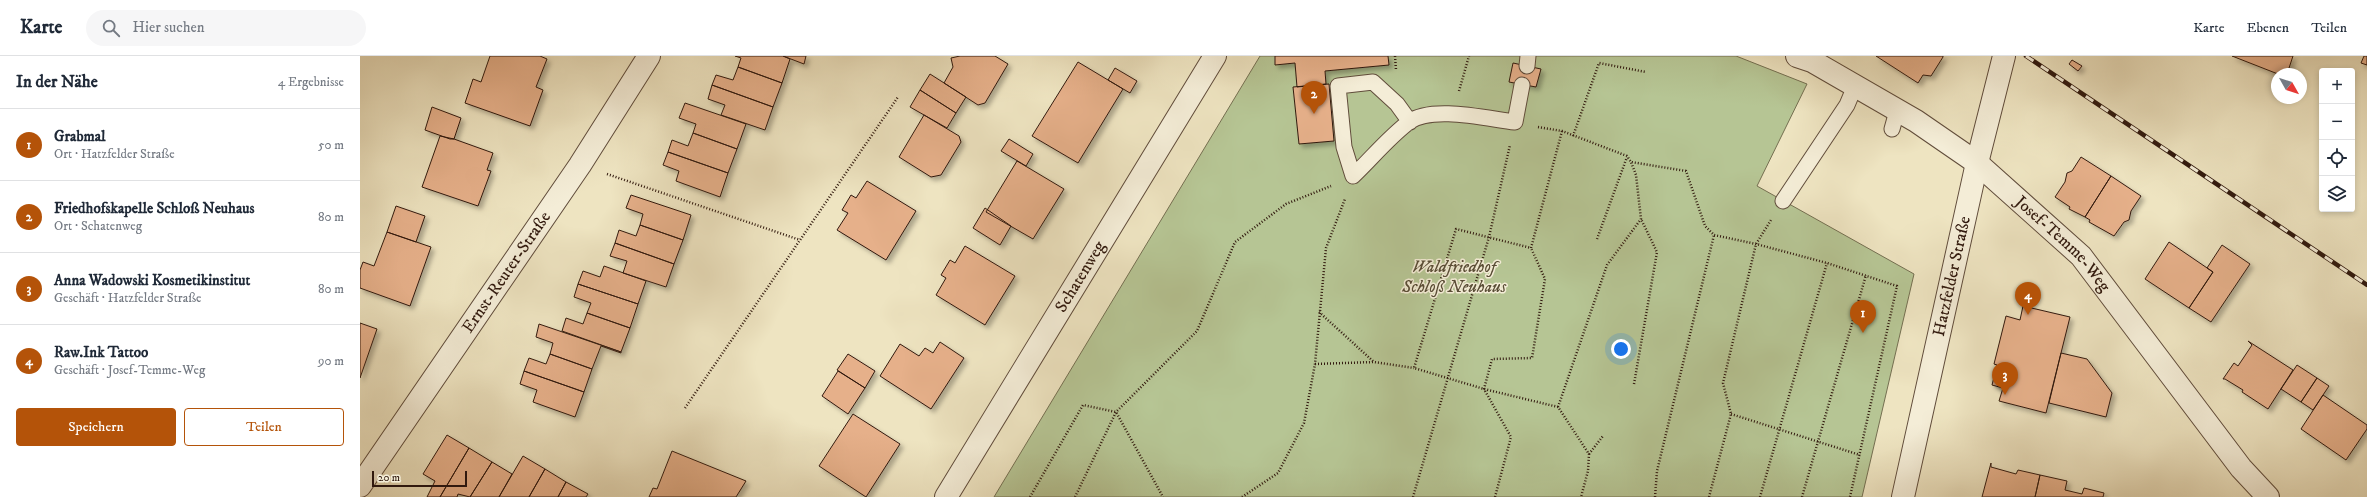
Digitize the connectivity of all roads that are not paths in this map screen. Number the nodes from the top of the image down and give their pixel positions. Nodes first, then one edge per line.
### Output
1 (649, 56) edge
2 (1215, 56) edge
3 (1798, 56) edge
4 (2004, 56) edge
5 (1522, 84) dead end
6 (1855, 86) junction
7 (1410, 122) junction
8 (1977, 163) junction
9 (1783, 201) dead end
10 (360, 486) edge
11 (946, 497) edge
12 (1902, 497) edge
13 (2268, 497) edge

1 - 10 street, Ernst-Reuter-Straße
2 - 11 street, Schatenweg
3 - 6 street, Josef-Temme-Weg
4 - 8 street, Hatzfelder Straße
5 - 7 lane
6 - 8 street, Josef-Temme-Weg
6 - 9 lane
7 - 7 lane
8 - 12 street, Hatzfelder Straße
8 - 13 street, Josef-Temme-Weg

